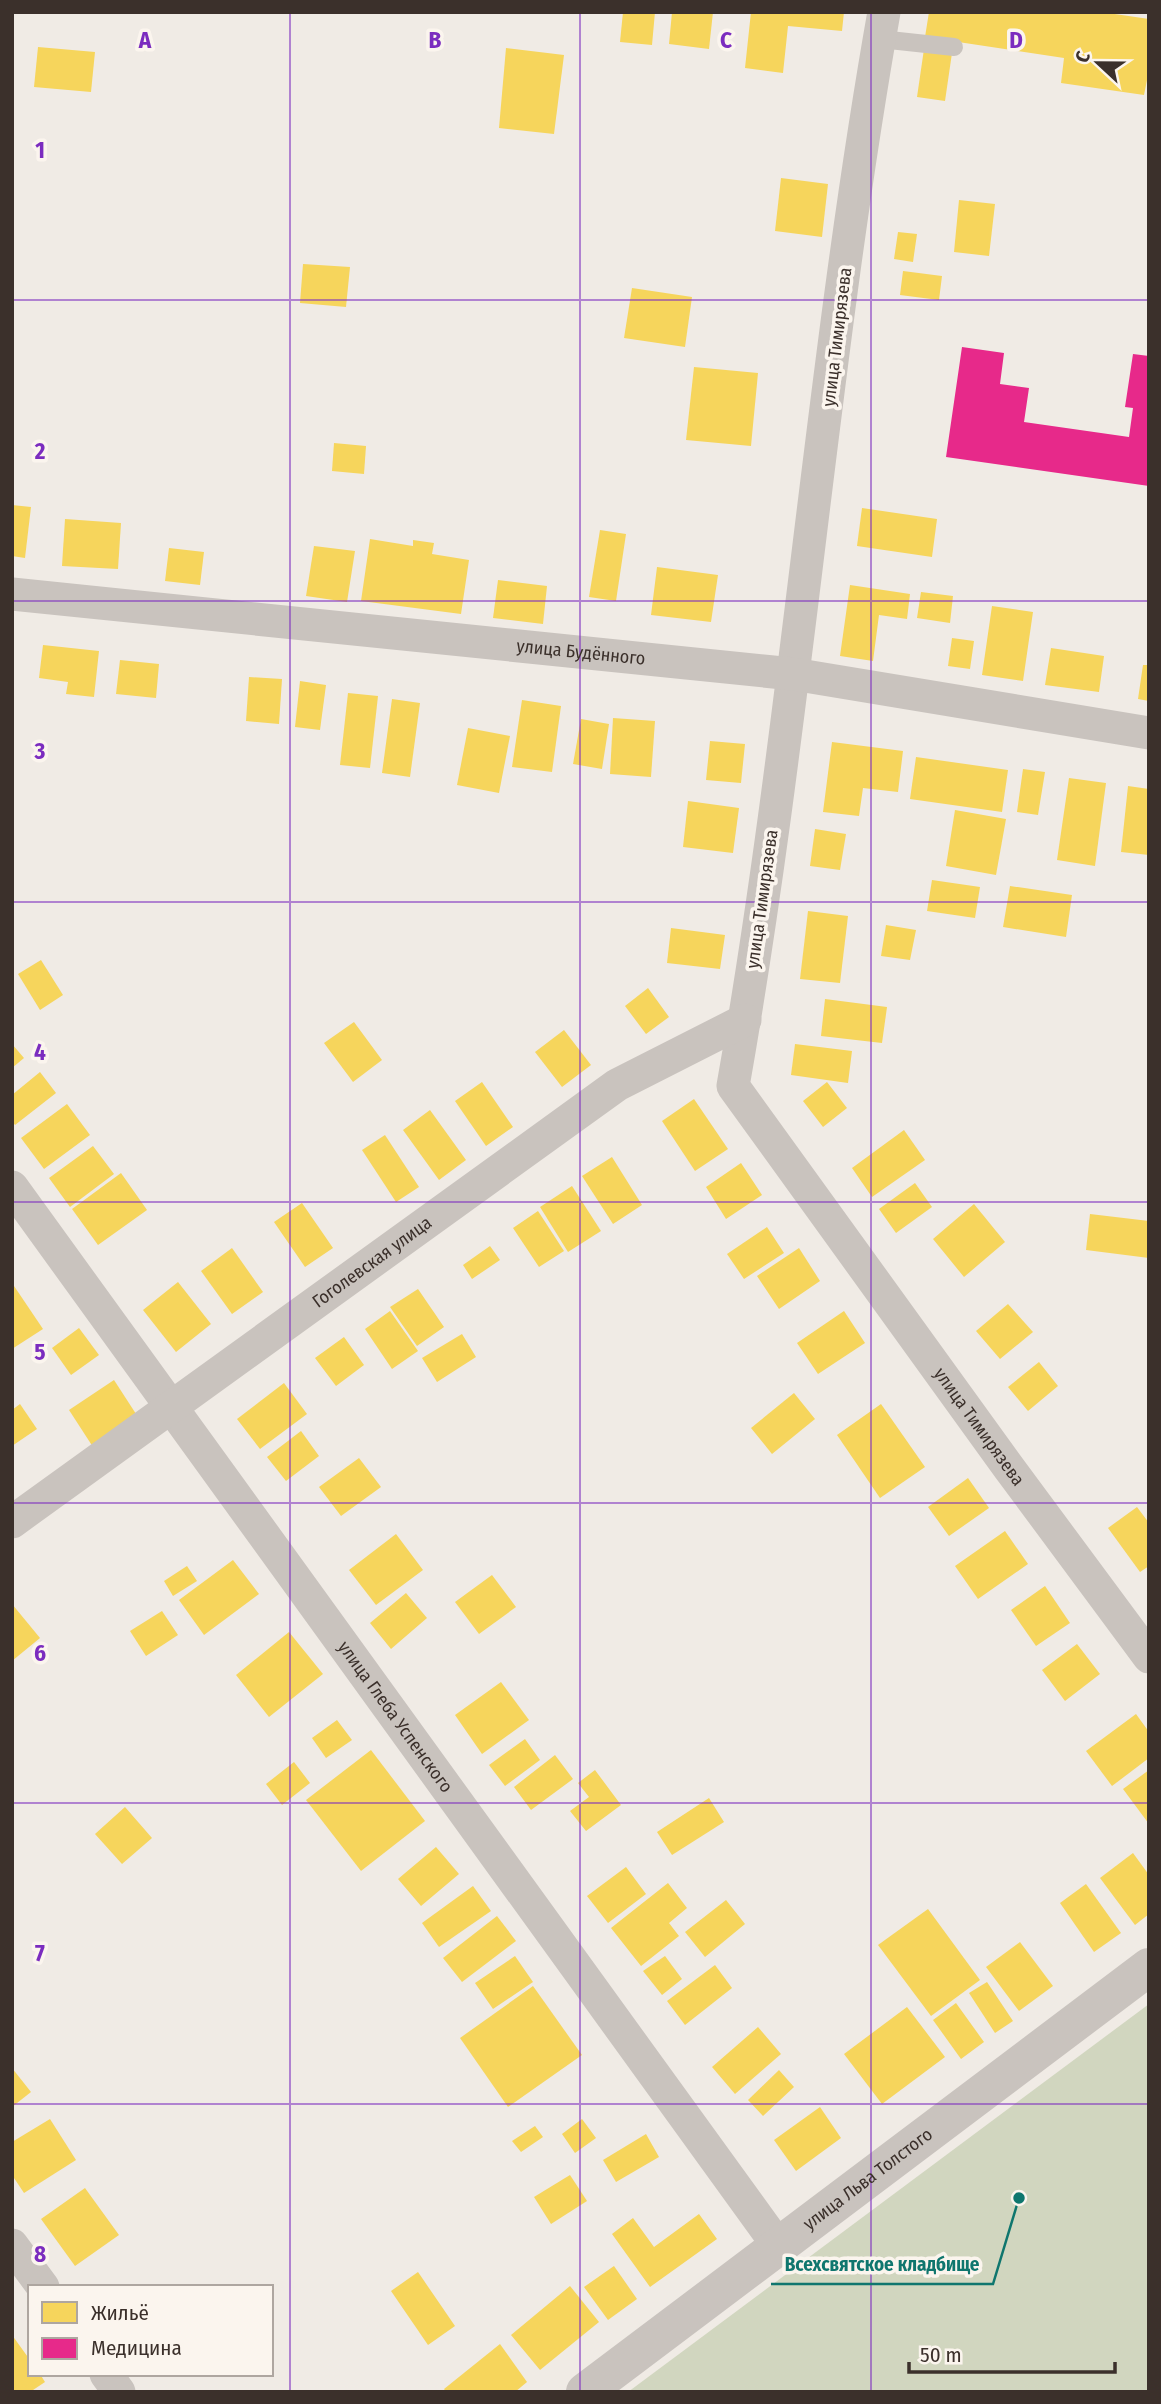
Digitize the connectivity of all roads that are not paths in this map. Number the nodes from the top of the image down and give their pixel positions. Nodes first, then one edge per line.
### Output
1 (882, 25) edge
2 (954, 47) dead end
3 (12, 594) edge
4 (793, 674) junction
5 (1149, 733) edge
6 (745, 1020) junction
7 (12, 1187) edge
8 (172, 1408) junction
9 (12, 1522) edge
10 (1149, 1657) edge
11 (1149, 1967) edge
12 (12, 2245) edge
13 (779, 2247) junction
14 (42, 2285) edge
15 (107, 2376) edge
16 (119, 2392) edge
17 (586, 2392) edge

1 - 2 lane
1 - 4 street, улица Тимирязева
3 - 4 street, улица Будённого
4 - 5 street, улица Будённого
4 - 6 street, улица Тимирязева
6 - 8 street, Гоголевская улица
6 - 10 street, улица Тимирязева
7 - 8 street, улица Глеба Успенского
8 - 9 street, Гоголевская улица
8 - 13 street, улица Глеба Успенского
11 - 13 street, улица Льва Толстого
12 - 14 street
13 - 17 street, улица Льва Толстого
15 - 16 street

